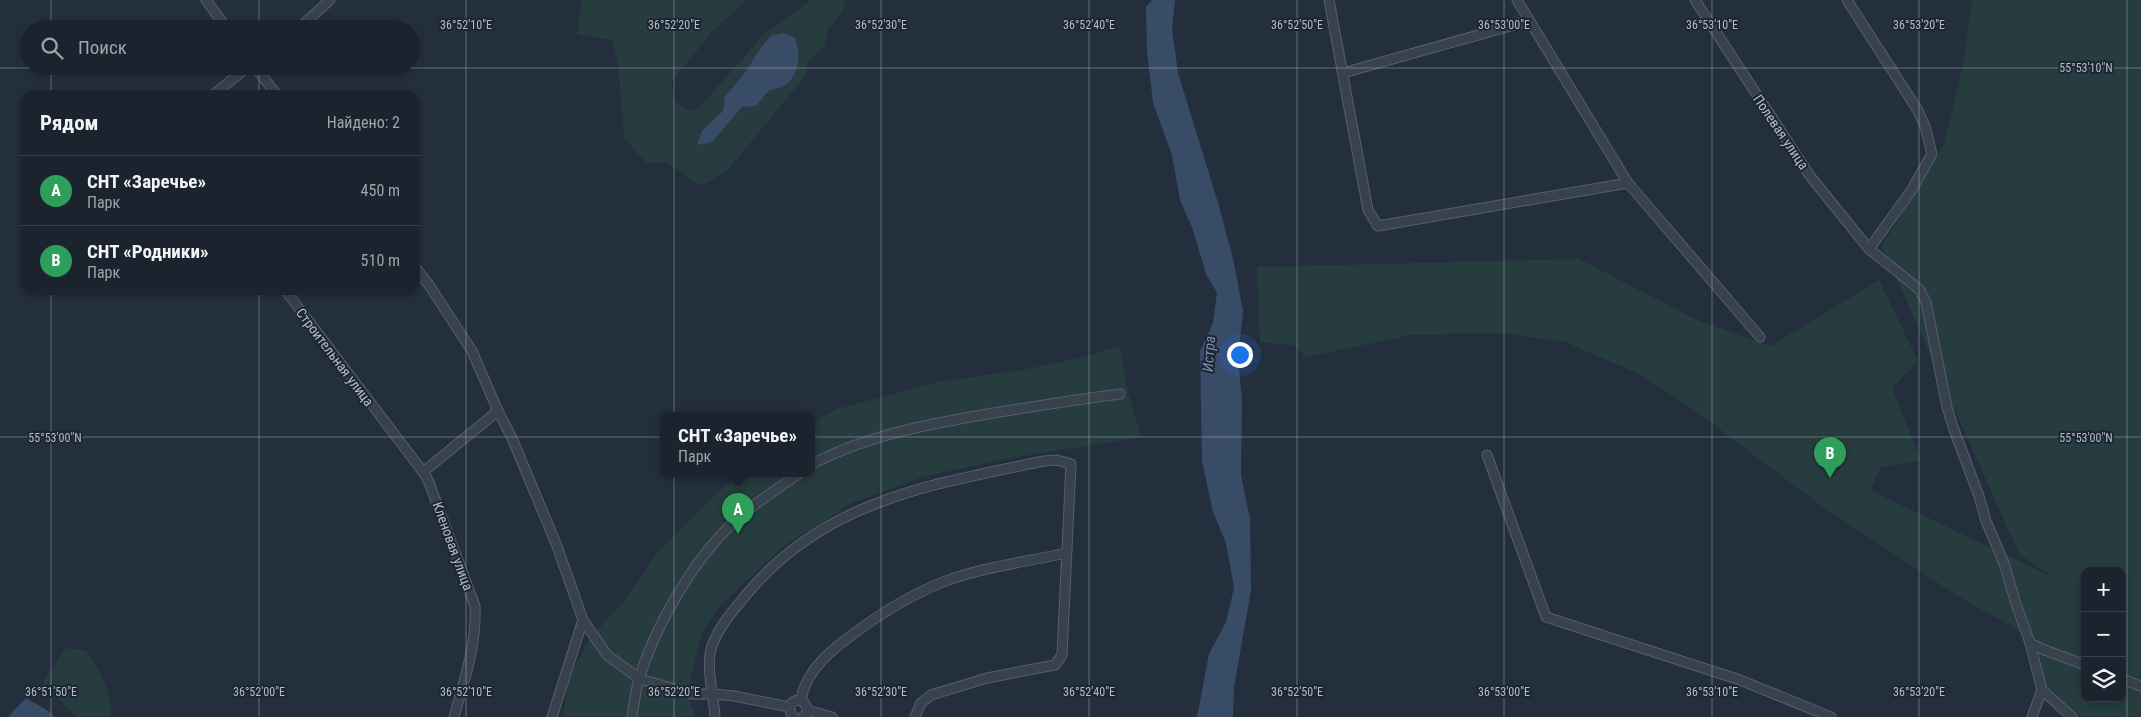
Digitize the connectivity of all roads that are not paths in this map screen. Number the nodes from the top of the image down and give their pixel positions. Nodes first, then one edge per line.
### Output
1 (206, 0) edge
2 (330, 0) edge
3 (1329, 0) edge
4 (1517, 0) edge
5 (1695, 0) edge
6 (1847, 0) edge
7 (220, 20) edge
8 (308, 20) edge
9 (1528, 21) junction
10 (1343, 73) junction
11 (238, 75) edge
12 (261, 75) edge
13 (219, 90) edge
14 (273, 90) edge
15 (1628, 183) junction
16 (1869, 249) junction
17 (420, 273) edge
18 (289, 295) edge
19 (1760, 337) dead end
20 (1120, 394) dead end
21 (498, 411) junction
22 (1487, 455) dead end
23 (815, 463) edge
24 (423, 472) junction
25 (794, 477) edge
26 (1066, 553) junction
27 (583, 620) junction
28 (2030, 643) junction
29 (2081, 663) edge
30 (640, 679) junction
31 (2126, 680) edge
32 (2141, 686) edge
33 (2042, 690) junction
34 (714, 694) junction
35 (801, 700) junction
36 (789, 707) junction
37 (805, 714) edge
38 (454, 717) edge
39 (552, 717) edge
40 (632, 717) edge
41 (715, 717) edge
42 (794, 717) edge
43 (832, 717) edge
44 (915, 717) edge
45 (1831, 717) edge
46 (2032, 717) edge
47 (2072, 717) edge

1 - 7 street
2 - 8 street
3 - 10 street
4 - 9 street
5 - 16 street, Полевая улица
6 - 16 street
9 - 10 street
9 - 15 street
10 - 15 street
11 - 13 street
12 - 14 street
15 - 19 street
16 - 28 street, Полевая улица
17 - 21 street
18 - 24 street, Строительная улица
20 - 23 street
21 - 24 street
21 - 27 street
22 - 45 street
24 - 38 street, Кленовая улица
25 - 30 street
26 - 34 street
26 - 35 street
26 - 44 street
27 - 30 street
27 - 39 street
28 - 29 street
28 - 33 street, Полевая улица
30 - 34 street
30 - 40 street
31 - 32 street
33 - 46 street
33 - 47 street
34 - 36 street
34 - 41 street
35 - 36 street
35 - 37 street
36 - 42 street
37 - 43 street

